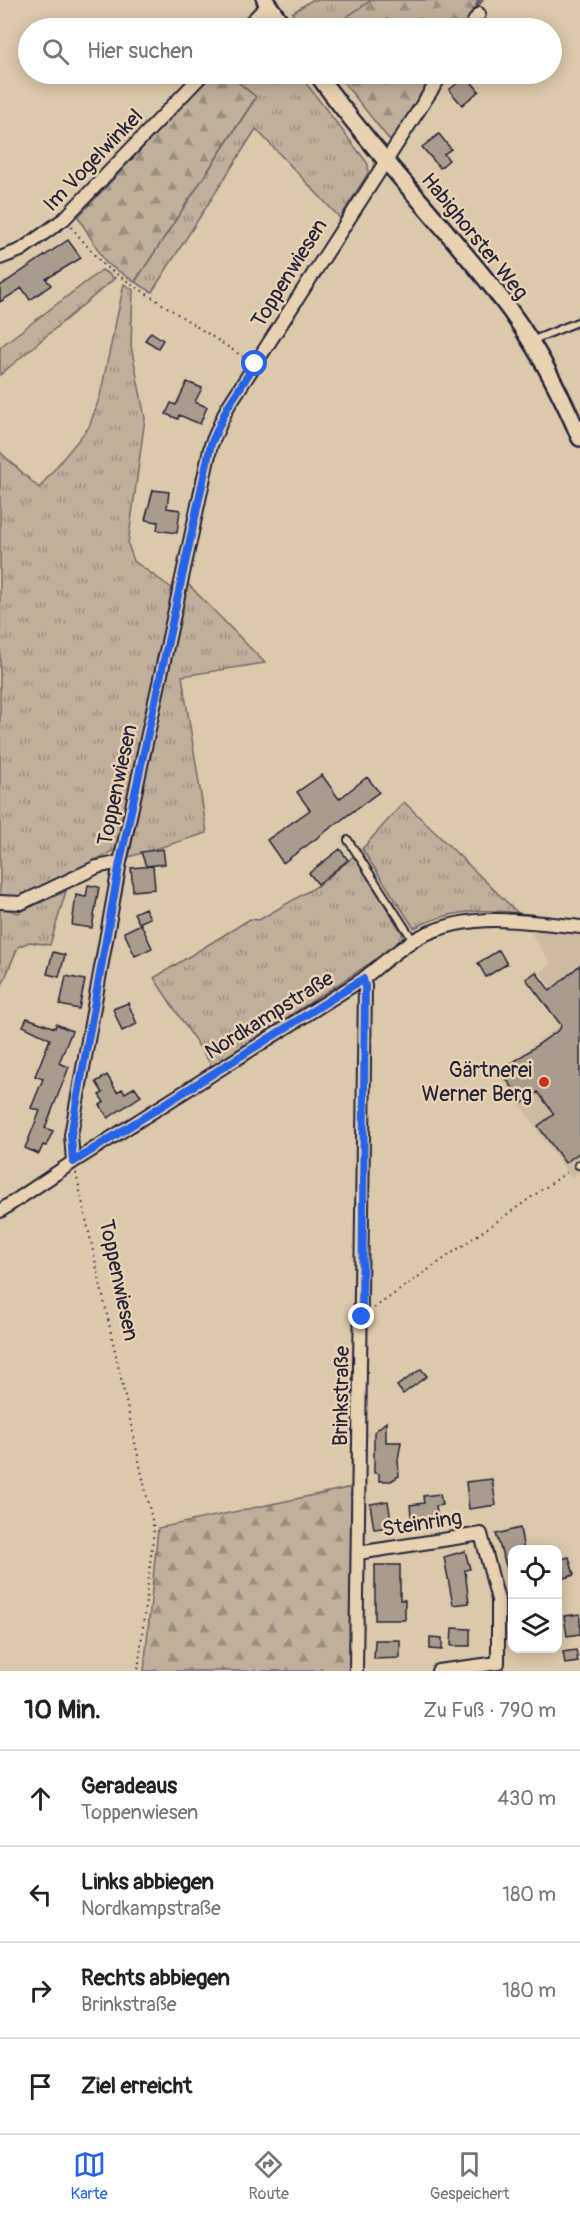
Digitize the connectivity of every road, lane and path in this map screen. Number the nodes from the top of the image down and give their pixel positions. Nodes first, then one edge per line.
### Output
1 (269, 2) edge
2 (479, 14) dead end
3 (255, 18) edge
4 (279, 18) edge
5 (476, 18) edge
6 (193, 84) edge
7 (325, 84) edge
8 (436, 84) edge
9 (386, 162) junction
10 (64, 219) junction
11 (0, 258) edge
12 (580, 321) edge
13 (531, 341) junction
14 (255, 364) junction
15 (580, 438) edge
16 (348, 840) dead end
17 (120, 862) junction
18 (0, 902) edge
19 (580, 927) edge
20 (413, 941) junction
21 (363, 979) junction
22 (73, 1162) junction
23 (579, 1164) edge
24 (0, 1211) edge
25 (362, 1317) junction
26 (358, 1554) junction
27 (472, 1669) edge
28 (138, 1671) edge
29 (356, 1671) edge
30 (438, 1671) edge

1 - 3 street
1 - 4 street
2 - 5 street
6 - 10 street, Im Vogelwinkel
7 - 9 street, Habighorster Weg
8 - 9 street, Toppenwiesen
9 - 13 street, Habighorster Weg
9 - 14 street, Toppenwiesen
10 - 11 street, Im Vogelwinkel
10 - 14 path
12 - 13 lane
13 - 15 street, Habighorster Weg
14 - 17 street, Toppenwiesen
16 - 20 lane
17 - 18 street
17 - 22 street, Toppenwiesen
19 - 20 street, Nordkampstraße
20 - 21 street, Nordkampstraße
21 - 22 street, Nordkampstraße
21 - 25 street, Brinkstraße
22 - 24 street, Nordkampstraße
22 - 28 path, Toppenwiesen
23 - 25 path
25 - 26 street, Brinkstraße
26 - 27 street, Steinring
26 - 29 street, Brinkstraße
27 - 30 street, Steinring

